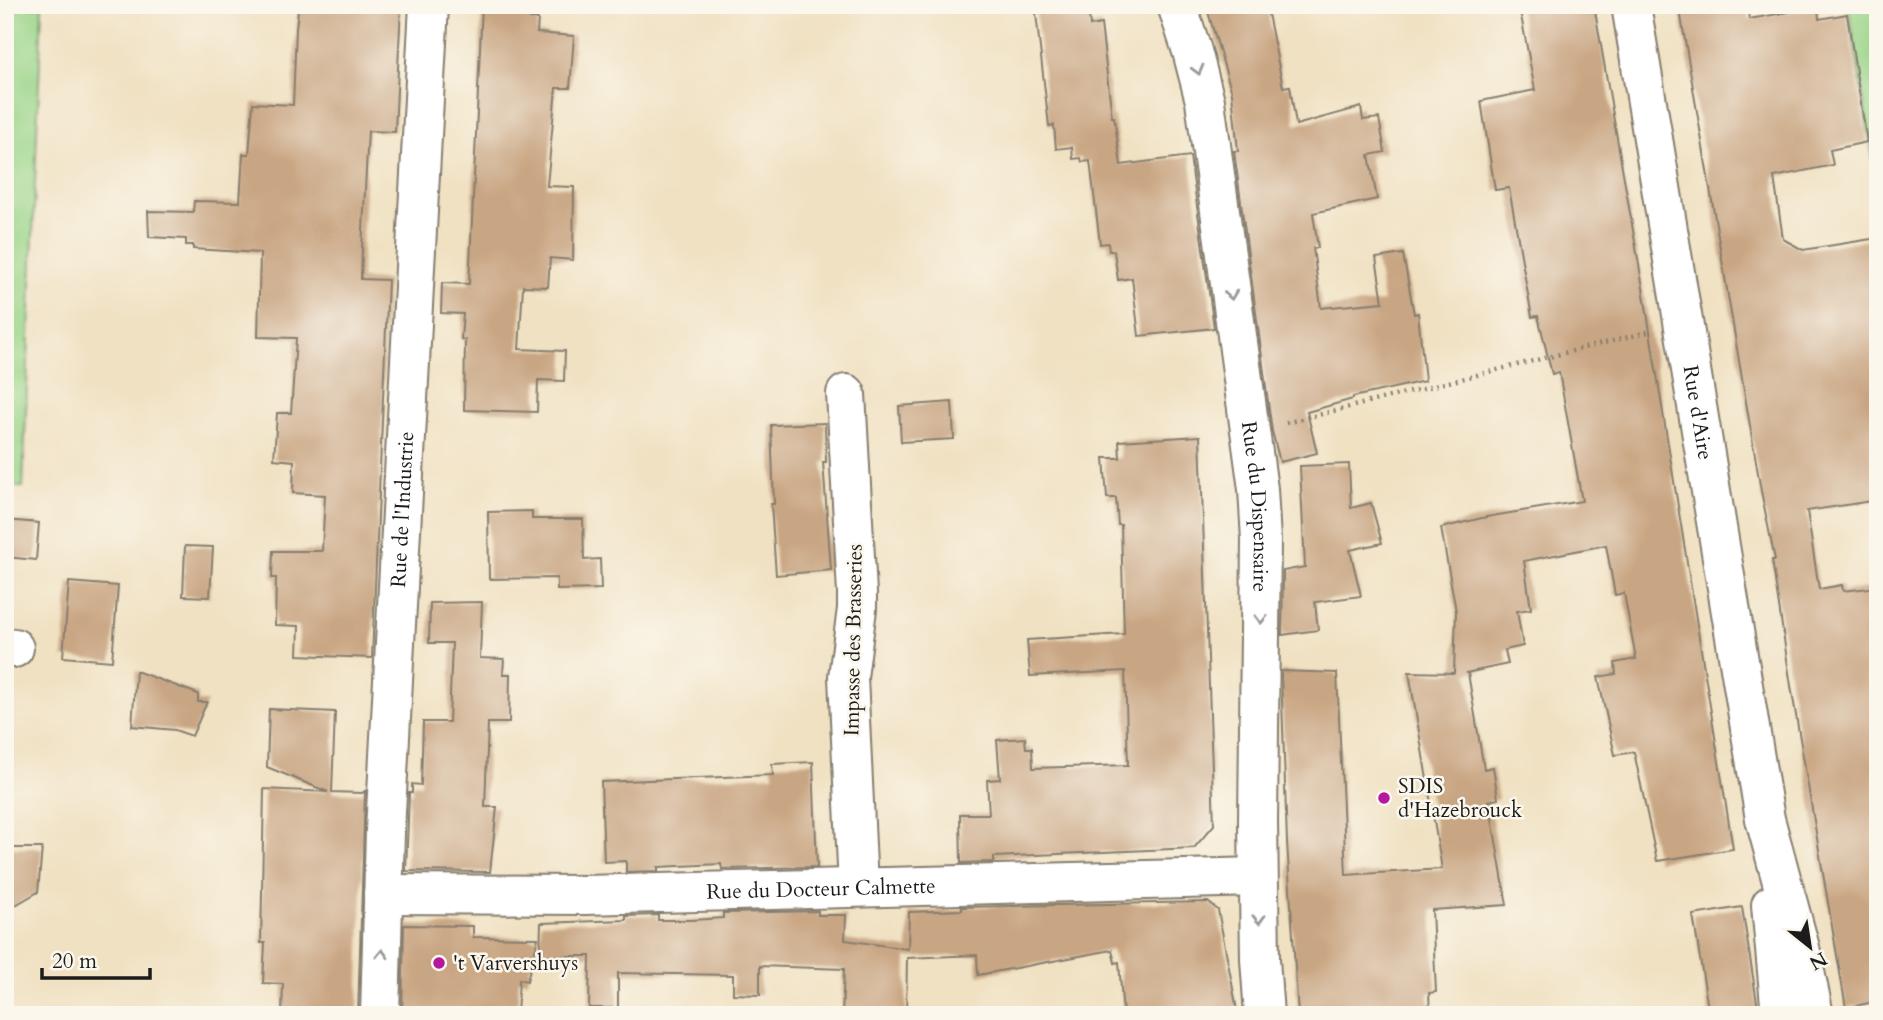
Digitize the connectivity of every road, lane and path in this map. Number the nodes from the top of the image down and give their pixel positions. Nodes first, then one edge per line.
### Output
1 (429, 5) edge
2 (1177, 5) edge
3 (1631, 5) edge
4 (1683, 324) junction
5 (846, 394) dead end
6 (1250, 432) junction
7 (1765, 819) junction
8 (1258, 877) junction
9 (858, 887) junction
10 (383, 894) junction
11 (380, 1015) edge
12 (1264, 1015) edge
13 (1781, 1015) edge
14 (1814, 1015) edge

1 - 10 street, Rue de l'Industrie
2 -> 6 street, Rue du Dispensaire
3 - 4 street, Rue d'Aire
4 - 6 path
4 - 7 street, Rue d'Aire
5 - 9 street, Impasse des Brasseries
6 -> 8 street, Rue du Dispensaire
7 - 13 street, Rue d'Aire
7 - 14 street, Rue d'Aire
8 - 9 street, Rue du Docteur Calmette
8 -> 12 street, Rue du Dispensaire
9 - 10 street, Rue du Docteur Calmette
11 -> 10 street, Rue de l'Industrie

